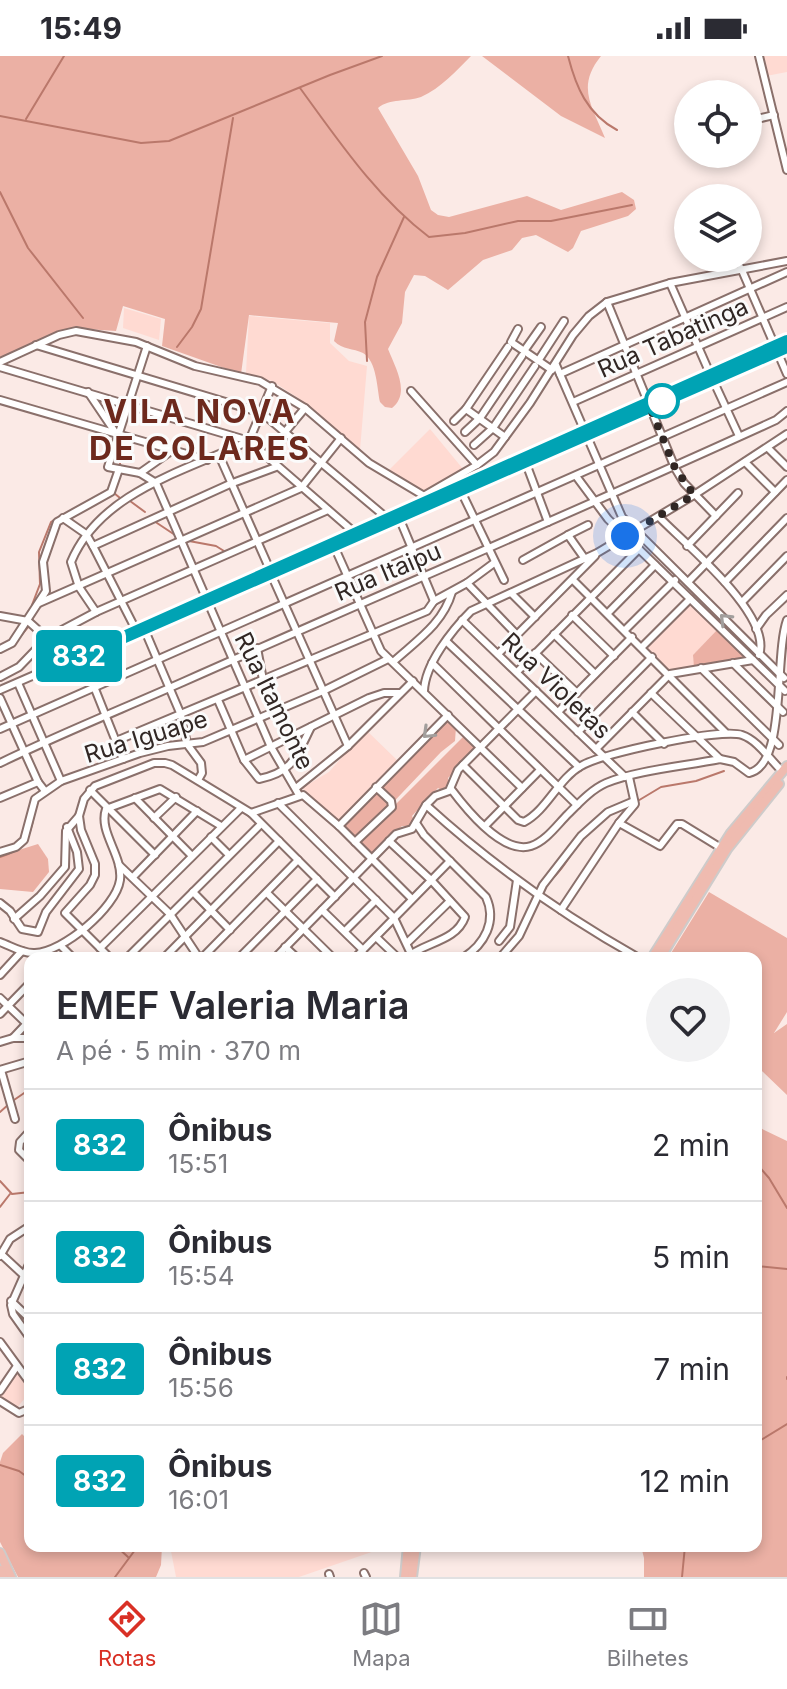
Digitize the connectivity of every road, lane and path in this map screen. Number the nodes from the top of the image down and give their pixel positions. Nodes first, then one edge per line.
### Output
1 (759, 56) edge
2 (774, 115) junction
3 (762, 118) edge
4 (787, 170) edge
5 (787, 261) edge
6 (762, 265) edge
7 (722, 272) edge
8 (743, 272) edge
9 (787, 272) edge
10 (670, 283) junction
11 (749, 289) junction
12 (607, 302) junction
13 (787, 307) edge
14 (685, 317) junction
15 (762, 319) junction
16 (564, 321) dead end
17 (541, 327) dead end
18 (518, 329) dead end
19 (787, 344) edge
20 (36, 345) junction
21 (624, 345) junction
22 (698, 345) junction
23 (147, 346) junction
24 (508, 347) dead end
25 (776, 350) junction
26 (523, 354) junction
27 (536, 363) junction
28 (0, 365) edge
29 (554, 368) junction
30 (137, 374) junction
31 (560, 374) junction
32 (636, 374) junction
33 (787, 374) edge
34 (712, 378) junction
35 (787, 382) edge
36 (272, 386) junction
37 (87, 391) junction
38 (411, 391) dead end
39 (0, 400) edge
40 (573, 402) junction
41 (129, 404) junction
42 (650, 405) junction
43 (305, 408) junction
44 (726, 408) junction
45 (466, 409) junction
46 (787, 411) edge
47 (262, 413) junction
48 (480, 418) junction
49 (776, 420) junction
50 (454, 421) dead end
51 (493, 428) junction
52 (285, 432) junction
53 (465, 432) dead end
54 (117, 433) junction
55 (585, 433) junction
56 (787, 433) edge
57 (663, 436) junction
58 (739, 436) junction
59 (505, 437) junction
60 (341, 438) junction
61 (249, 441) junction
62 (474, 445) dead end
63 (768, 448) junction
64 (174, 449) junction
65 (219, 455) junction
66 (265, 456) junction
67 (524, 459) junction
68 (207, 460) junction
69 (322, 462) junction
70 (745, 462) junction
71 (477, 465) junction
72 (598, 465) junction
73 (276, 467) junction
74 (787, 467) edge
75 (675, 468) junction
76 (119, 469) junction
77 (140, 473) junction
78 (576, 476) junction
79 (787, 480) edge
80 (156, 483) junction
81 (230, 484) junction
82 (301, 488) junction
83 (460, 488) junction
84 (536, 492) junction
85 (775, 492) junction
86 (611, 493) junction
87 (738, 493) dead end
88 (694, 495) junction
89 (429, 499) junction
90 (592, 501) junction
91 (328, 510) junction
92 (168, 511) junction
93 (244, 513) junction
94 (398, 516) junction
95 (716, 516) junction
96 (659, 517) junction
97 (63, 518) junction
98 (787, 518) edge
99 (474, 519) junction
100 (389, 520) junction
101 (548, 522) junction
102 (588, 525) dead end
103 (636, 530) junction
104 (86, 534) junction
105 (356, 534) junction
106 (568, 535) junction
107 (625, 536) junction
108 (182, 540) junction
109 (257, 540) junction
110 (334, 544) junction
111 (93, 546) junction
112 (687, 546) junction
113 (411, 548) junction
114 (487, 549) junction
115 (639, 549) junction
116 (597, 553) junction
117 (787, 556) edge
118 (585, 559) junction
119 (523, 560) dead end
120 (494, 563) junction
121 (705, 563) junction
122 (572, 565) junction
123 (655, 565) junction
124 (194, 569) junction
125 (270, 572) junction
126 (579, 573) junction
127 (108, 574) junction
128 (680, 574) junction
129 (347, 575) junction
130 (424, 578) junction
131 (504, 580) dead end
132 (573, 580) junction
133 (673, 582) junction
134 (688, 582) junction
135 (725, 582) junction
136 (467, 583) junction
137 (79, 587) junction
138 (452, 592) junction
139 (511, 593) junction
140 (787, 595) edge
141 (590, 597) junction
142 (690, 599) junction
143 (207, 600) junction
144 (122, 601) junction
145 (434, 601) junction
146 (743, 601) junction
147 (39, 603) junction
148 (284, 603) junction
149 (360, 603) junction
150 (484, 604) junction
151 (96, 612) junction
152 (608, 613) junction
153 (572, 615) junction
154 (0, 616) edge
155 (535, 617) junction
156 (462, 620) junction
157 (787, 620) edge
158 (28, 621) junction
159 (140, 629) junction
160 (756, 629) junction
161 (625, 630) junction
162 (220, 631) junction
163 (296, 631) junction
164 (554, 634) junction
165 (372, 635) junction
166 (517, 635) junction
167 (632, 637) junction
168 (47, 638) junction
169 (447, 642) junction
170 (642, 647) junction
171 (257, 648) junction
172 (0, 649) edge
173 (535, 653) junction
174 (760, 653) junction
175 (498, 654) junction
176 (80, 656) junction
177 (614, 656) junction
178 (652, 657) junction
179 (158, 658) junction
180 (234, 660) junction
181 (753, 660) junction
182 (310, 661) junction
183 (391, 661) junction
184 (64, 662) junction
185 (432, 663) junction
186 (733, 663) junction
187 (701, 668) junction
188 (517, 672) junction
189 (595, 674) junction
190 (670, 674) junction
191 (0, 677) edge
192 (785, 678) edge
193 (263, 680) junction
194 (413, 681) junction
195 (18, 683) junction
196 (94, 686) junction
197 (246, 687) junction
198 (170, 688) junction
199 (0, 690) edge
200 (323, 691) junction
201 (424, 691) junction
202 (536, 691) junction
203 (785, 691) edge
204 (400, 693) junction
205 (577, 693) junction
206 (651, 693) junction
207 (0, 698) edge
208 (218, 700) junction
209 (518, 709) junction
210 (558, 712) junction
211 (632, 712) junction
212 (783, 712) junction
213 (31, 714) junction
214 (107, 715) junction
215 (181, 715) junction
216 (448, 715) junction
217 (259, 716) junction
218 (334, 716) junction
219 (11, 724) junction
220 (311, 726) junction
221 (500, 728) junction
222 (0, 729) edge
223 (231, 729) junction
224 (578, 732) junction
225 (725, 732) junction
226 (696, 738) junction
227 (116, 741) junction
228 (43, 742) junction
229 (187, 744) junction
230 (664, 744) junction
231 (779, 745) junction
232 (348, 746) junction
233 (271, 747) junction
234 (481, 747) junction
235 (596, 749) junction
236 (24, 751) junction
237 (604, 757) junction
238 (123, 759) junction
239 (720, 759) junction
240 (770, 759) junction
241 (244, 760) junction
242 (0, 763) edge
243 (463, 765) junction
244 (579, 767) junction
245 (783, 767) edge
246 (540, 770) junction
247 (285, 771) junction
248 (787, 774) edge
249 (627, 777) junction
250 (198, 780) junction
251 (61, 781) junction
252 (38, 782) junction
253 (376, 787) junction
254 (559, 787) junction
255 (522, 788) junction
256 (90, 790) junction
257 (45, 791) junction
258 (298, 791) junction
259 (448, 792) junction
260 (176, 797) junction
261 (0, 798) edge
262 (135, 798) junction
263 (634, 802) junction
264 (278, 803) junction
265 (426, 805) junction
266 (577, 805) junction
267 (505, 806) junction
268 (108, 808) junction
269 (241, 808) junction
270 (197, 811) junction
271 (251, 813) junction
272 (79, 816) junction
273 (154, 818) junction
274 (619, 823) junction
275 (261, 824) junction
276 (221, 826) junction
277 (339, 826) junction
278 (413, 826) junction
279 (485, 826) junction
280 (67, 827) junction
281 (172, 837) junction
282 (211, 837) junction
283 (279, 841) junction
284 (389, 841) junction
285 (355, 842) junction
286 (721, 848) junction
287 (0, 852) edge
288 (155, 855) junction
289 (229, 855) junction
290 (192, 856) junction
291 (372, 859) junction
292 (298, 860) junction
293 (450, 861) junction
294 (119, 865) junction
295 (133, 877) junction
296 (317, 879) junction
297 (353, 879) junction
298 (517, 880) junction
299 (432, 881) junction
300 (193, 892) junction
301 (267, 893) junction
302 (540, 894) junction
303 (151, 896) junction
304 (335, 897) junction
305 (412, 899) junction
306 (376, 900) junction
307 (450, 901) junction
308 (0, 903) edge
309 (211, 910) junction
310 (286, 910) junction
311 (322, 910) junction
312 (561, 910) junction
313 (170, 914) junction
314 (394, 918) junction
315 (14, 919) junction
316 (303, 928) junction
317 (83, 929) junction
318 (230, 930) junction
319 (345, 931) junction
320 (185, 937) junction
321 (376, 937) junction
322 (499, 941) dead end
323 (0, 942) edge
324 (407, 943) junction
325 (61, 946) junction
326 (285, 947) junction
327 (100, 948) junction
328 (363, 950) joint
329 (22, 951) joint
330 (45, 952) edge
331 (67, 952) edge
332 (104, 952) edge
333 (133, 952) edge
334 (170, 952) edge
335 (196, 952) edge
336 (206, 952) edge
337 (245, 952) edge
338 (280, 952) edge
339 (290, 952) edge
340 (327, 952) edge
341 (390, 952) edge
342 (409, 952) edge
343 (418, 952) edge
344 (470, 952) edge
345 (505, 952) edge
346 (628, 952) edge
347 (656, 952) edge
348 (664, 952) edge
349 (0, 975) edge
350 (24, 989) edge
351 (0, 998) edge
352 (8, 1006) junction
353 (0, 1014) edge
354 (24, 1019) edge
355 (24, 1026) edge
356 (13, 1038) junction
357 (24, 1038) edge
358 (0, 1042) edge
359 (24, 1063) edge
360 (1, 1070) edge
361 (15, 1119) dead end
362 (24, 1139) edge
363 (24, 1158) edge
364 (24, 1230) edge
365 (0, 1255) edge
366 (23, 1275) joint
367 (11, 1301) junction
368 (24, 1313) edge
369 (24, 1330) edge
370 (0, 1342) edge
371 (17, 1366) junction
372 (24, 1375) edge
373 (0, 1391) edge
374 (0, 1401) edge
375 (24, 1411) edge
376 (407, 1552) edge
377 (415, 1552) edge
378 (0, 1553) edge
379 (0, 1570) edge
380 (3, 1577) edge
381 (11, 1577) edge
382 (405, 1577) edge
383 (412, 1577) edge

1 - 2 street
2 - 3 street
2 - 4 street
5 - 6 street
7 - 10 street
8 - 11 street
9 - 11 street
10 - 12 street
10 - 14 street
11 - 14 street
11 - 15 street
12 - 21 street
12 - 29 street
13 - 15 street, Rua Tabatinga
14 - 21 street
14 - 22 street
15 - 22 street, Rua Tabatinga
15 - 25 street
16 - 27 street
17 - 26 street
18 - 26 street
19 - 25 street
20 - 23 street
20 - 28 street
20 - 30 street
21 - 31 street
21 - 32 street
22 - 32 street, Rua Tabatinga
22 - 34 street
23 - 30 street
23 - 36 street
24 - 45 street
25 - 33 street
25 - 34 street
26 - 27 street
26 - 48 street
27 - 29 street
27 - 51 street
28 - 37 street
29 - 31 street
29 - 59 street
30 - 41 street
30 - 47 street
31 - 40 street
32 - 40 street, Rua Tabatinga
32 - 42 street
34 - 42 street
34 - 44 street
35 - 44 street
36 - 43 street
36 - 47 street
37 - 41 street
37 - 54 street
38 - 71 street
39 - 54 street
40 - 55 street
41 - 54 street
41 - 61 street
42 - 55 street
42 - 57 street
43 - 52 street
43 - 60 street
44 - 57 street
44 - 58 street
45 - 48 street
45 - 50 street
46 - 49 street, Rua Itaipu
47 - 52 street
47 - 61 street
48 - 51 street
48 - 53 street
49 - 56 street
49 - 58 street, Rua Itaipu
51 - 59 street
51 - 62 street
52 - 66 street
52 - 69 street
54 - 64 street
54 - 76 street
55 - 67 street
55 - 72 street
56 - 63 street
57 - 72 street
57 - 75 street
58 - 75 street, Rua Itaipu
59 - 71 street
60 - 69 street
60 - 89 street
61 - 65 street
61 - 66 street
63 - 70 street
63 - 74 street
64 - 68 street
64 - 77 street
65 - 68 street
65 - 81 street
66 - 73 street
67 - 83 street
67 - 84 street
68 - 80 street
69 - 82 street
69 - 100 street
70 - 85 street
70 - 88 street
71 - 89 street
72 - 78 street
72 - 86 street
73 - 81 street
73 - 82 street
75 - 86 street, Rua Itaipu
75 - 88 street
76 - 77 street
76 - 97 street
77 - 80 street
78 - 84 street
78 - 90 street
79 - 85 street
80 - 92 street, Rua Itamonte
80 - 104 street
81 - 92 street
81 - 93 street
82 - 91 street
82 - 93 street
83 - 89 street
83 - 99 street
84 - 99 street
84 - 101 street
85 - 121 street
86 - 90 street, Rua Itaipu
86 - 103 street
87 - 95 street
88 - 95 street
88 - 96 street
89 - 94 street
90 - 101 street, Rua Itaipu
90 - 107 street
91 - 105 street
91 - 109 street
92 - 108 street, Rua Itamonte
92 - 111 street
93 - 108 street
93 - 109 street
94 - 100 street
94 - 113 street
95 - 112 street
96 - 103 street
96 - 112 street
97 - 104 street
97 - 147 street
98 - 135 street
99 - 113 street
99 - 114 street
100 - 105 street
101 - 114 street, Rua Itaipu
102 - 106 street
103 - 107 street
103 - 128 street
104 - 111 street
104 - 137 street
105 - 110 street
106 - 118 street
106 - 119 street
107 - 115 street
107 - 116 street
108 - 124 street, Rua Itamonte
108 - 127 street
109 - 124 street
109 - 125 street
110 - 125 street
110 - 129 street
111 - 127 street
112 - 121 street
113 - 129 street
113 - 130 street
114 - 120 street
114 - 130 street, Rua Itaipu
115 - 123 street
115 - 141 street
116 - 118 street
116 - 126 street
117 - 146 street
118 - 122 street
120 - 131 street
120 - 136 street
121 - 134 street
121 - 135 street
122 - 126 street
122 - 139 street
123 - 133 street
123 - 152 street
124 - 143 street, Rua Itamonte
124 - 144 street
125 - 143 street
125 - 148 street
126 - 132 street
127 - 137 street
127 - 144 street
128 - 133 street
128 - 134 street
129 - 148 street
129 - 149 street
130 - 145 street
130 - 149 street, Rua Itaipu
132 - 141 street
132 - 155 street
133 - 142 street
133 - 161 street
174 -> 134 street
135 - 146 street
136 - 138 street
136 - 150 street
137 - 147 street
137 - 151 street
138 - 145 street
138 - 183 street, Rua Iguape
139 - 150 street
139 - 155 street
140 - 160 street
141 - 152 street
141 - 153 street
142 - 170 street
142 - 181 street
143 - 159 street
143 - 162 street, Rua Itamonte
144 - 151 street
144 - 159 street
145 - 165 street
146 - 160 street
147 - 158 street
148 - 162 street
148 - 163 street
149 - 163 street, Rua Itaipu
149 - 165 street
150 - 156 street
150 - 166 street
151 - 168 street
152 - 161 street
153 - 164 street
153 - 177 street
154 - 158 street
155 - 166 street
156 - 169 street
156 - 175 street, Rua Violetas
157 - 192 street
158 - 168 street
158 - 172 street
159 - 176 street
159 - 179 street
160 - 174 street
161 - 167 street
162 - 179 street
162 - 180 street, Rua Itamonte
163 - 171 street, Rua Itaipu
163 - 182 street
164 - 173 street
164 - 189 street
165 - 182 street
165 - 183 street
166 - 175 street
167 - 170 street
167 - 177 street
168 - 184 street
168 - 191 street
169 - 185 street
169 - 209 street
170 - 178 street
171 - 180 street, Rua Itaipu
171 - 193 street
173 - 188 street
173 - 205 street
174 - 181 street
174 - 192 street
175 - 188 street, Rua Violetas
176 - 184 street
176 - 196 street
177 - 189 street
178 - 190 street
178 - 224 street
179 - 196 street
179 - 198 street
180 - 197 street, Rua Itamonte
180 - 198 street, Rua Itaipu
181 - 186 street
181 - 203 street
182 - 193 street
182 - 200 street
183 - 194 street
183 - 200 street, Rua Iguape
184 - 195 street
185 - 201 street
185 - 221 street
186 - 187 street
186 - 212 street
187 - 190 street
187 - 231 street
188 - 202 street, Rua Violetas
189 - 205 street
190 - 206 street
190 - 225 street
192 - 203 street
193 - 197 street
194 - 201 street
194 - 204 street
195 - 199 street
195 - 213 street
196 - 213 street
196 - 214 street
197 - 208 street
197 - 217 street, Rua Itamonte
198 - 214 street, Rua Itaipu
198 - 215 street
200 - 217 street, Rua Iguape
200 - 218 street
201 - 216 street
202 - 209 street
202 - 210 street, Rua Violetas
203 - 212 street
204 - 218 street
204 - 232 street
205 - 210 street
206 - 211 street
206 - 226 street
207 - 219 street
208 - 215 street
208 - 223 street
209 - 221 street
209 - 244 street
210 - 224 street, Rua Violetas
211 - 230 street
211 - 235 street
212 - 231 street
213 - 219 street
213 - 228 street
214 - 227 street
214 - 228 street, Rua Itaipu
215 - 227 street
215 - 229 street
216 - 234 street
216 -> 253 street
217 - 223 street, Rua Iguape
217 - 233 street, Rua Itamonte
218 - 220 street
218 - 232 street
219 - 222 street
219 - 236 street
220 - 233 street
220 - 247 street
221 - 234 street
221 - 246 street
223 - 229 street, Rua Iguape
223 - 241 street
224 - 235 street, Rua Violetas
225 - 226 street
225 - 240 street
226 - 230 street
226 - 239 street
227 - 238 street
228 - 236 street, Rua Itaipu
228 - 251 street
229 - 238 street, Rua Iguape
229 - 250 street
230 - 237 street
231 - 240 street
232 - 258 street
233 - 241 street
233 - 247 street, Rua Itamonte
234 - 243 street
234 - 255 street
235 - 237 street, Rua Violetas
236 - 242 street, Rua Itaipu
236 - 252 street
237 - 244 street
237 - 249 street, Rua Violetas
238 - 251 street, Rua Iguape
239 - 240 street
239 - 249 street
240 - 245 street
241 - 247 street
243 - 259 street
243 - 267 street
244 - 254 street
245 - 286 main road
246 - 254 street
246 - 255 street
247 - 258 street, Rua Itamonte
248 - 348 main road
249 - 263 street
249 - 266 street
250 - 256 street
250 - 269 street
251 - 257 street, Rua Iguape
252 - 257 street
252 - 261 street
253 - 277 street
253 - 285 street
254 - 266 street
254 - 267 street
255 - 267 street
256 - 268 street
256 - 272 street
257 - 287 street
258 - 264 street
258 - 277 street
259 - 265 street
259 - 279 street
260 - 262 street
260 - 270 street
260 - 273 street
262 - 268 street
262 - 273 street
263 - 274 street
263 - 302 street
264 - 271 street
264 - 297 street
265 - 278 street
265 - 298 street
266 - 279 street
267 - 279 street
268 - 288 street
268 - 294 street
269 - 271 street
269 - 276 street
270 - 276 street
270 - 281 street
271 - 275 street
272 - 280 street
272 - 317 street
273 - 281 street
274 - 286 street
274 - 312 street
275 - 283 street
275 - 289 street
276 - 282 street
277 - 285 street
278 - 284 street
278 - 293 street
280 - 315 street
280 - 315 street
281 - 288 street
281 - 290 street
282 - 289 street
282 - 290 street
283 - 292 street
283 - 309 street
284 - 291 street
284 - 299 street
285 - 291 street
286 - 347 main road
288 - 295 street
289 - 300 street
290 - 303 street
291 - 297 street
291 - 305 street
292 - 296 street
292 - 301 street
293 - 299 street
293 - 344 street
294 - 295 street
294 - 317 street
295 - 303 street
296 - 304 street
296 - 310 street
297 - 304 street
297 - 306 street
298 - 302 street
298 - 322 street
299 - 305 street
299 - 307 street
300 - 309 street
300 - 313 street
301 - 310 street
301 - 318 street
302 - 312 street
302 - 345 street
303 - 313 street
303 - 327 street
304 - 311 street
305 - 314 street
306 - 314 street
306 - 319 street
307 - 324 street
307 - 343 street
308 - 315 street
309 - 318 street
309 - 320 street
310 - 316 street
310 - 337 street
311 - 316 street
311 - 319 street
312 - 346 street
313 - 320 street
313 - 333 street
314 - 321 street
314 - 324 street
316 - 326 street
316 - 340 street
317 - 325 street
317 - 327 street
318 - 336 street
319 - 328 street
320 - 334 street
320 - 335 street
321 - 328 street
321 - 341 street
323 - 329 street
324 - 342 street
325 - 330 street
325 - 331 street
326 - 338 street
326 - 339 street
327 - 332 street
329 - 349 street
350 - 352 street
351 - 352 street
352 - 353 street
352 - 354 street
355 - 356 street
356 - 357 street
356 - 358 street
359 - 360 street
360 - 361 street
362 - 363 street
364 - 365 street
365 - 366 street
366 - 367 street
367 - 368 street
367 - 369 street
370 - 371 street
371 - 372 street
371 - 373 street
374 - 375 street
376 - 382 main road
377 - 383 main road
378 - 381 main road
379 - 380 main road

